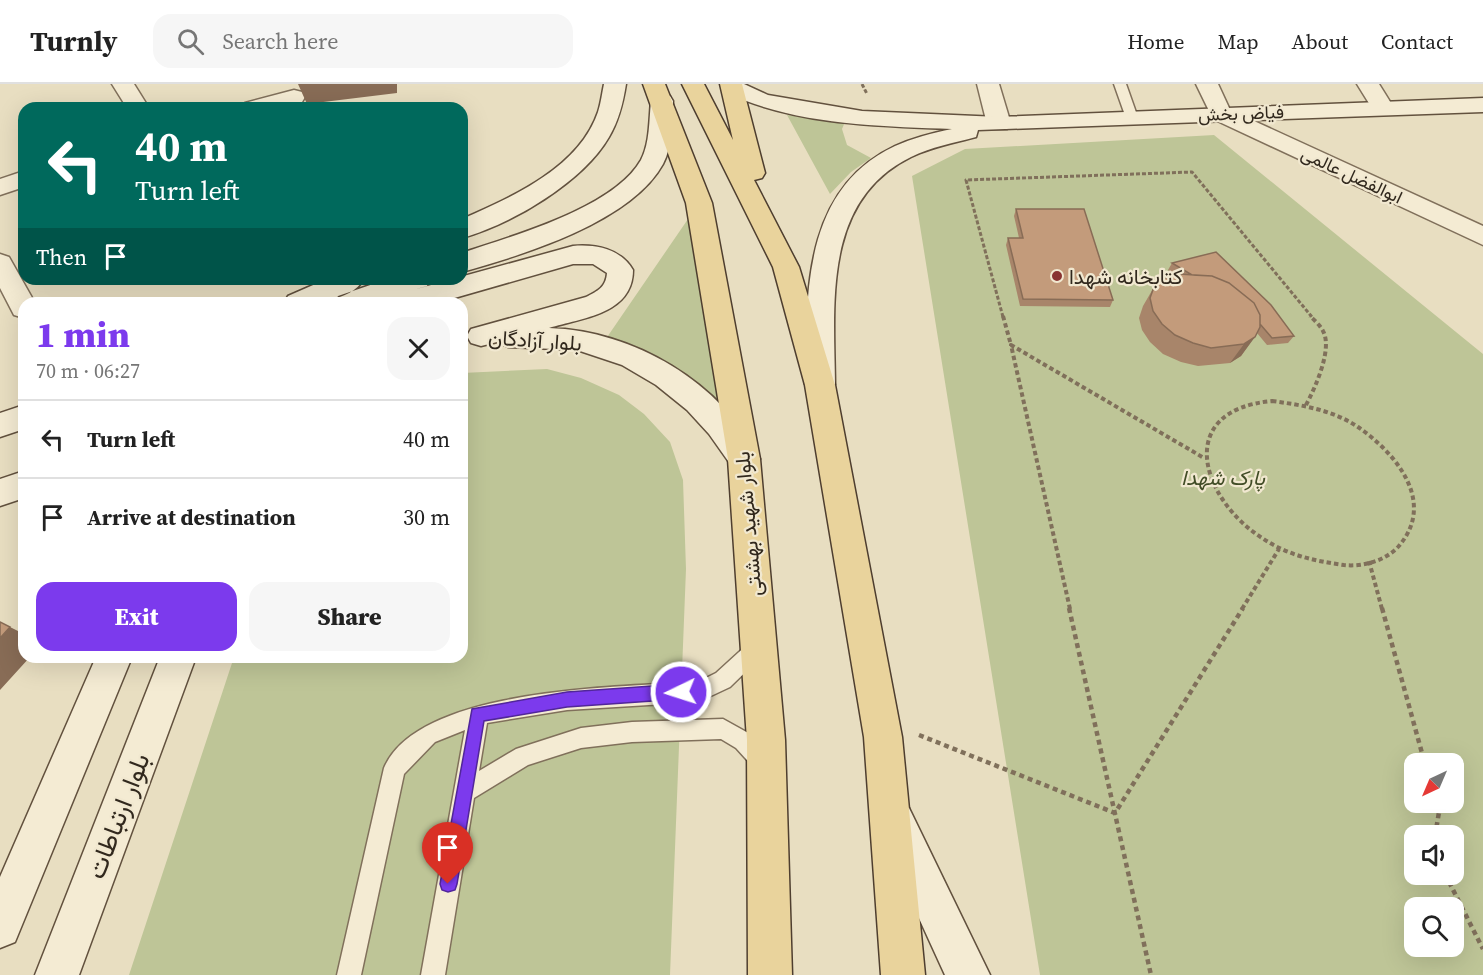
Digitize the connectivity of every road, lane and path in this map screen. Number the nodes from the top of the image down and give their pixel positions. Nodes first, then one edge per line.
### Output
1 (123, 84) edge
2 (248, 84) edge
3 (615, 84) edge
4 (693, 84) edge
5 (988, 84) edge
6 (1120, 84) edge
7 (1207, 84) edge
8 (1368, 84) edge
9 (732, 86) edge
10 (658, 92) edge
11 (294, 97) dead end
12 (134, 102) edge
13 (246, 102) edge
14 (275, 102) edge
15 (1483, 105) edge
16 (1383, 108) junction
17 (1221, 114) junction
18 (862, 118) junction
19 (1132, 118) junction
20 (999, 124) junction
21 (895, 155) junction
22 (18, 180) edge
23 (0, 187) edge
24 (765, 221) junction
25 (468, 226) edge
26 (1483, 236) edge
27 (468, 261) edge
28 (0, 262) edge
29 (338, 285) edge
30 (400, 285) edge
31 (467, 285) edge
32 (468, 285) edge
33 (18, 297) edge
34 (311, 297) edge
35 (365, 297) edge
36 (424, 297) edge
37 (471, 338) edge
38 (1011, 345) junction
39 (820, 385) junction
40 (1306, 405) junction
41 (18, 419) edge
42 (0, 425) edge
43 (1204, 458) junction
44 (744, 459) junction
45 (18, 486) edge
46 (0, 494) edge
47 (1279, 549) junction
48 (1369, 561) junction
49 (759, 646) junction
50 (111, 663) edge
51 (176, 663) edge
52 (478, 715) junction
53 (880, 720) junction
54 (1422, 753) edge
55 (766, 768) junction
56 (464, 792) junction
57 (890, 811) junction
58 (1115, 813) junction
59 (1450, 885) edge
60 (0, 927) edge
61 (1483, 950) edge
62 (57, 975) edge
63 (350, 975) edge
64 (433, 975) edge
65 (770, 975) edge
66 (903, 975) edge
67 (968, 975) edge
68 (1151, 975) edge

1 - 12 street
2 - 13 street
3 - 25 street
4 - 24 main road
5 - 20 street
6 - 19 lane
7 - 17 street
8 - 16 street
9 - 18 street
9 - 24 main road
10 - 27 street
10 - 44 main road, بلوار شهید بهشتی
11 - 14 street
15 - 16 street, فیاض بخش
16 - 17 street, فیاض بخش
17 - 19 street, فیاض بخش
17 - 26 street, ابوالفضل عالمی
18 - 20 street
18 - 21 street
19 - 20 street, فیاض بخش
20 - 21 street
21 - 39 street
22 - 23 street
24 - 39 main road
28 - 33 street
29 - 34 street
30 - 35 street
31 - 36 street
32 - 37 street
37 - 44 street, بلوار آزادگان
38 - 40 path
38 - 43 path
38 - 58 path
39 - 53 main road
40 - 43 path
40 - 48 path
41 - 42 street
43 - 47 path
44 - 49 main road, بلوار شهید بهشتی
45 - 46 street
47 - 48 path
47 - 58 path
48 - 54 path
49 - 52 lane
49 - 55 main road, بلوار شهید بهشتی
50 - 60 street
51 - 62 street, بلوار ارتباطات
52 - 56 lane
52 - 63 lane
53 - 57 main road
53 - 58 path
55 - 56 lane
55 - 65 main road, بلوار شهید بهشتی
56 - 64 lane
57 - 66 main road
57 - 67 street
58 - 68 path
59 - 61 path

